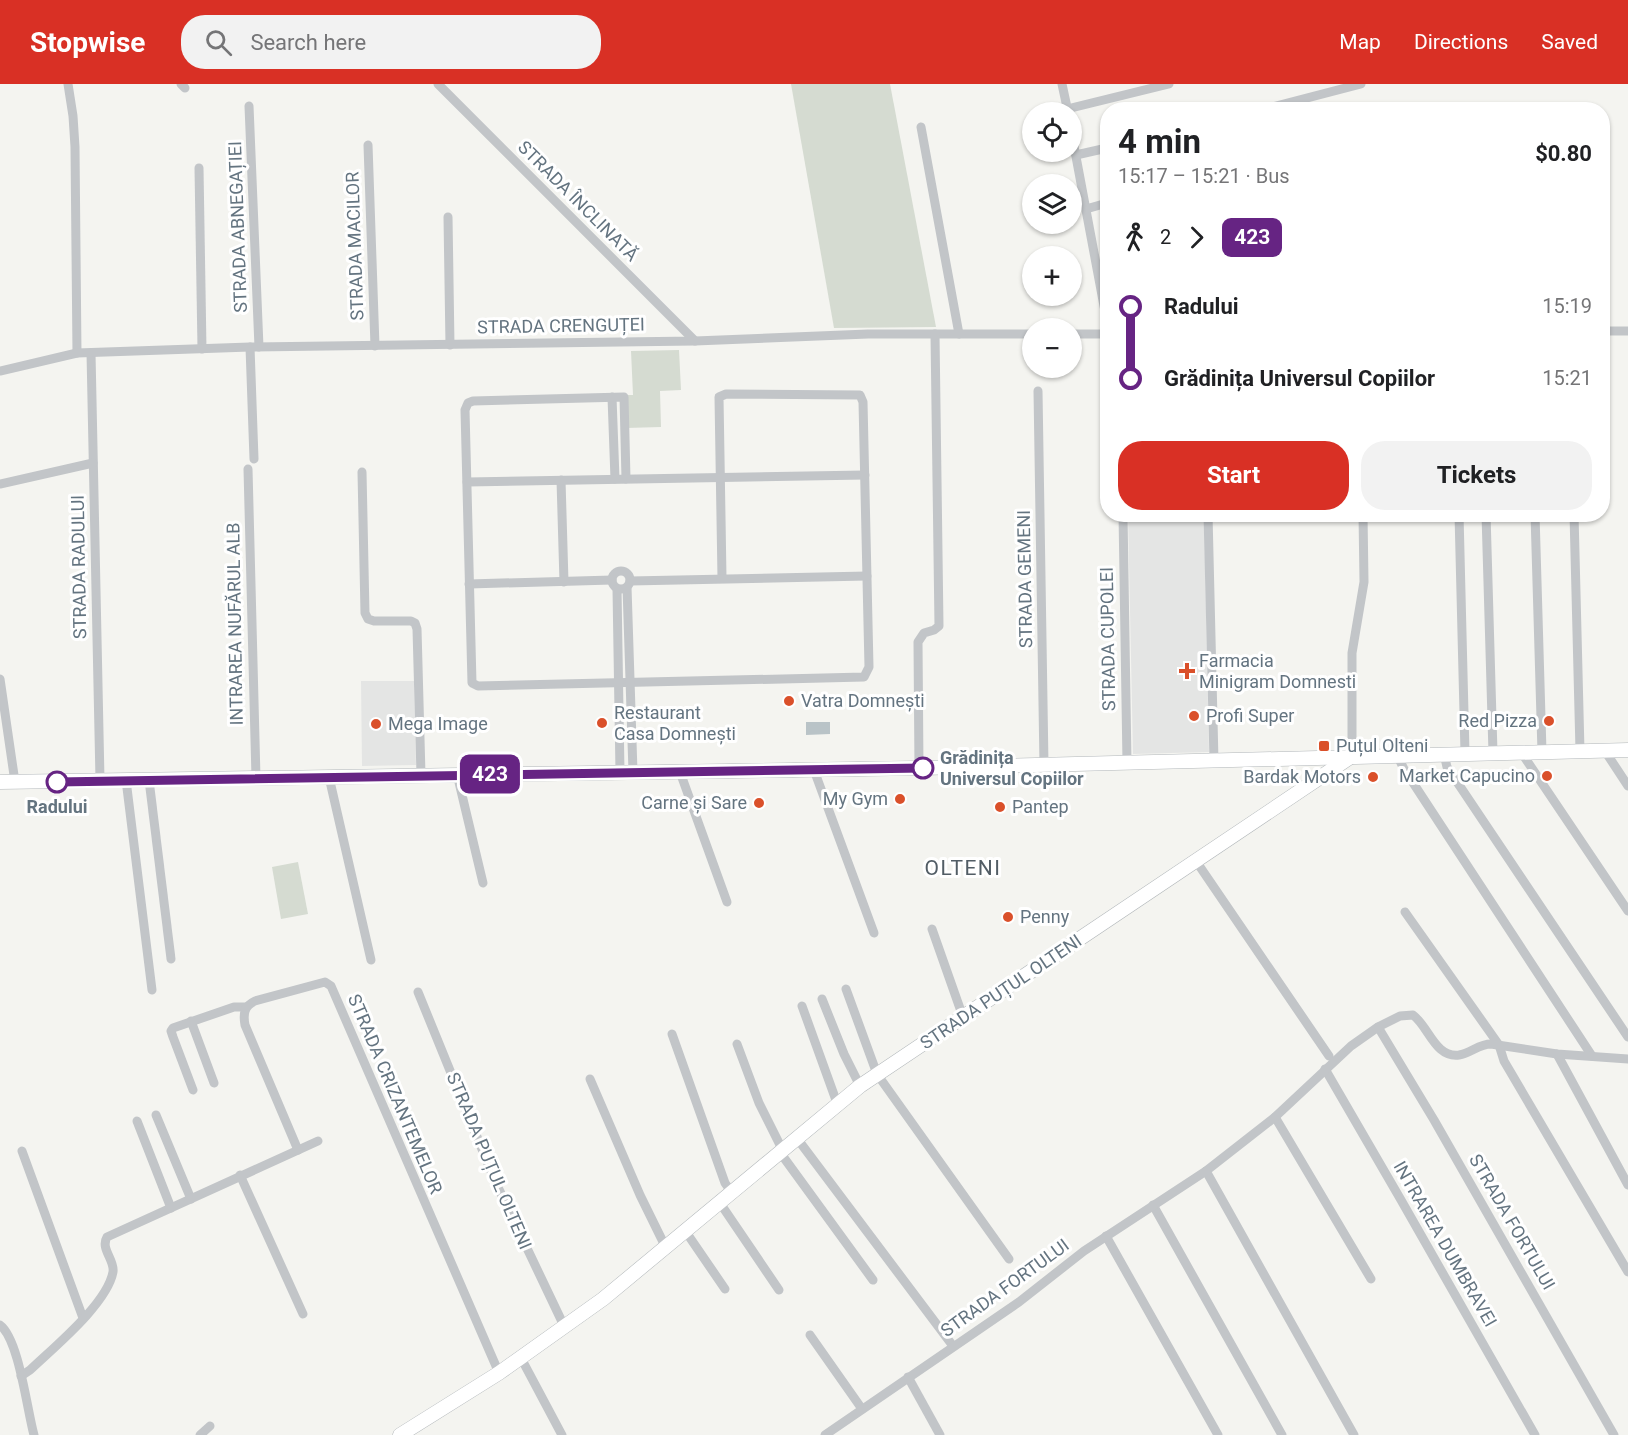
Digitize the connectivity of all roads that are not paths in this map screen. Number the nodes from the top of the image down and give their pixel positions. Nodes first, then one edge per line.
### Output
1 (68, 84) edge
2 (438, 84) edge
3 (1062, 84) edge
4 (1168, 84) edge
5 (1361, 84) edge
6 (1065, 102) edge
7 (1100, 102) edge
8 (1101, 102) edge
9 (1292, 102) edge
10 (249, 106) dead end
11 (1082, 107) edge
12 (921, 127) dead end
13 (369, 145) dead end
14 (1100, 150) edge
15 (1082, 154) edge
16 (1077, 162) edge
17 (200, 168) dead end
18 (1100, 205) edge
19 (1086, 209) junction
20 (448, 217) dead end
21 (1100, 284) edge
22 (1610, 331) edge
23 (1628, 331) edge
24 (935, 334) junction
25 (959, 334) junction
26 (1022, 334) edge
27 (1082, 334) edge
28 (1100, 334) edge
29 (695, 341) junction
30 (450, 345) junction
31 (375, 346) junction
32 (254, 347) junction
33 (202, 349) junction
34 (77, 353) junction
35 (91, 353) junction
36 (0, 371) edge
37 (1038, 391) dead end
38 (612, 397) junction
39 (254, 459) dead end
40 (93, 463) junction
41 (248, 469) dead end
42 (362, 472) dead end
43 (865, 475) junction
44 (720, 477) junction
45 (615, 479) junction
46 (626, 479) junction
47 (561, 480) junction
48 (467, 482) junction
49 (0, 484) edge
50 (1123, 522) edge
51 (1208, 522) edge
52 (1363, 522) edge
53 (1459, 522) edge
54 (1486, 522) edge
55 (1535, 522) edge
56 (1574, 522) edge
57 (867, 576) junction
58 (722, 578) junction
59 (564, 582) junction
60 (469, 584) junction
61 (621, 584) junction
62 (617, 636) junction
63 (629, 636) junction
64 (0, 679) edge
65 (618, 683) junction
66 (630, 683) junction
67 (1628, 750) edge
68 (1580, 751) junction
69 (1605, 751) junction
70 (1521, 752) junction
71 (1542, 752) junction
72 (1465, 753) junction
73 (1492, 753) junction
74 (1443, 754) junction
75 (1397, 755) junction
76 (1352, 756) junction
77 (1214, 761) junction
78 (1127, 763) junction
79 (1044, 765) junction
80 (919, 768) junction
81 (814, 770) junction
82 (627, 772) junction
83 (680, 772) junction
84 (457, 774) junction
85 (421, 775) junction
86 (329, 777) junction
87 (256, 778) junction
88 (100, 780) junction
89 (126, 780) junction
90 (149, 780) junction
91 (0, 782) edge
92 (15, 782) junction
93 (1628, 786) edge
94 (1196, 861) junction
95 (483, 883) dead end
96 (727, 902) dead end
97 (1628, 911) edge
98 (1405, 912) dead end
99 (932, 929) dead end
100 (874, 933) dead end
101 (171, 959) dead end
102 (371, 960) dead end
103 (846, 989) dead end
104 (152, 990) dead end
105 (418, 992) dead end
106 (822, 999) dead end
107 (802, 1006) dead end
108 (246, 1007) junction
109 (963, 1017) junction
110 (190, 1022) junction
111 (1378, 1027) junction
112 (672, 1034) dead end
113 (1628, 1037) edge
114 (737, 1044) dead end
115 (1499, 1045) junction
116 (1557, 1054) junction
117 (1329, 1056) dead end
118 (1592, 1056) junction
119 (1628, 1059) edge
120 (1325, 1069) junction
121 (877, 1074) junction
122 (590, 1080) dead end
123 (214, 1083) dead end
124 (860, 1086) junction
125 (194, 1090) dead end
126 (837, 1103) junction
127 (156, 1115) dead end
128 (1275, 1117) junction
129 (137, 1121) dead end
130 (796, 1137) junction
131 (318, 1141) dead end
132 (298, 1150) junction
133 (781, 1150) junction
134 (22, 1151) dead end
135 (1206, 1171) junction
136 (240, 1175) junction
137 (1628, 1185) edge
138 (732, 1193) junction
139 (191, 1199) junction
140 (720, 1203) junction
141 (1153, 1205) junction
142 (171, 1208) junction
143 (686, 1232) junction
144 (1106, 1236) junction
145 (666, 1248) junction
146 (1010, 1259) dead end
147 (1628, 1272) edge
148 (1371, 1279) dead end
149 (873, 1280) dead end
150 (725, 1289) dead end
151 (779, 1290) dead end
152 (303, 1314) dead end
153 (83, 1318) junction
154 (0, 1325) edge
155 (565, 1328) junction
156 (810, 1335) dead end
157 (953, 1346) junction
158 (521, 1358) junction
159 (499, 1373) junction
160 (21, 1376) junction
161 (908, 1377) junction
162 (862, 1409) junction
163 (210, 1426) dead end
164 (34, 1435) edge
165 (200, 1435) edge
166 (400, 1435) edge
167 (562, 1435) edge
168 (825, 1435) edge
169 (940, 1435) edge
170 (1218, 1435) edge
171 (1282, 1435) edge
172 (1354, 1435) edge
173 (1535, 1435) edge
174 (1614, 1435) edge

1 - 34 street
2 - 29 street, STRADA ÎNCLINATĂ
3 - 6 street
4 - 8 street
5 - 9 street
7 - 11 street
10 - 32 street, STRADA ABNEGAȚIEI
12 - 25 street
13 - 31 street, STRADA MACILOR
14 - 15 street
16 - 19 street
17 - 33 street
18 - 19 street
19 - 21 street
20 - 30 street
22 - 23 street
24 - 25 street, STRADA CRENGUȚEI
24 - 29 street, STRADA CRENGUȚEI
24 - 80 street
25 - 26 street, STRADA CRENGUȚEI
27 - 28 street
29 - 30 street, STRADA CRENGUȚEI
30 - 31 street, STRADA CRENGUȚEI
31 - 32 street, STRADA CRENGUȚEI
32 - 33 street, STRADA CRENGUȚEI
32 - 39 street, STRADA ABNEGAȚIEI
33 - 35 street, STRADA CRENGUȚEI
34 - 35 street, STRADA CRENGUȚEI
34 - 36 street, STRADA CRENGUȚEI
35 - 40 street, STRADA RADULUI
37 - 79 street, STRADA GEMENI
38 - 45 street
38 - 46 street
38 - 48 street
40 - 49 street
40 - 88 street, STRADA RADULUI
41 - 87 street, INTRAREA NUFĂRUL ALB
42 - 85 street
43 - 44 street
43 - 44 street
43 - 57 street
44 - 46 street
44 - 58 street
45 - 46 street
45 - 47 street
47 - 48 street
47 - 59 street
48 - 60 street
50 - 78 street, STRADA CUPOLEI
51 - 77 street
52 - 76 street
53 - 72 street
54 - 73 street
55 - 71 street
56 - 68 street
57 - 58 street
57 - 66 street
58 - 61 street
59 - 60 street
59 - 61 street
60 - 65 street
61 - 62 street
61 - 63 street
62 - 63 street
62 - 65 street
63 - 66 street
64 - 92 street
65 - 66 street
65 - 82 street
66 - 82 street
67 - 69 main road
68 - 69 main road
68 - 71 main road
69 - 93 street
70 - 71 main road
70 - 73 main road
70 - 97 street
72 - 73 main road
72 - 74 main road
74 - 75 main road
74 - 113 street
75 - 76 main road
75 - 118 street
76 - 77 main road
76 - 94 main road, STRADA PUȚUL OLTENI
77 - 78 main road
78 - 79 main road
79 - 80 main road
80 - 81 main road
81 - 83 main road
81 - 100 street
82 - 83 main road
82 - 84 main road
83 - 96 street
84 - 85 main road
84 - 95 street
85 - 86 main road
86 - 87 main road
86 - 102 street
87 - 90 main road
88 - 89 main road
88 - 92 main road
89 - 90 main road
89 - 104 street
90 - 101 street
91 - 92 main road
94 - 109 main road, STRADA PUȚUL OLTENI
94 - 117 street
98 - 115 street
99 - 109 street
103 - 121 street
105 - 155 street, STRADA PUȚUL OLTENI
106 - 124 street
107 - 126 street
108 - 110 street, STRADA CRIZANTEMELOR
108 - 132 street
108 - 159 street, STRADA CRIZANTEMELOR
109 - 121 main road, STRADA PUȚUL OLTENI
110 - 123 street
110 - 125 street
111 - 115 street, STRADA FORTULUI
111 - 120 street, STRADA FORTULUI
111 - 174 street, STRADA FORTULUI
112 - 138 street
114 - 133 street
115 - 116 street, STRADA FORTULUI
115 - 147 street
116 - 118 street, STRADA FORTULUI
116 - 137 street
118 - 119 street, STRADA FORTULUI
120 - 128 street, STRADA FORTULUI
120 - 173 street, INTRAREA DUMBRAVEI
121 - 124 main road, STRADA PUȚUL OLTENI
121 - 146 street
122 - 145 street
124 - 126 main road, STRADA PUȚUL OLTENI
126 - 130 main road, STRADA PUȚUL OLTENI
127 - 139 street
128 - 135 street, STRADA FORTULUI
128 - 148 street
129 - 142 street
130 - 133 main road, STRADA PUȚUL OLTENI
130 - 157 street
131 - 132 street
132 - 136 street
133 - 138 main road, STRADA PUȚUL OLTENI
133 - 149 street
134 - 153 street
135 - 141 street, STRADA FORTULUI
135 - 172 street
136 - 139 street
136 - 152 street
138 - 140 main road, STRADA PUȚUL OLTENI
139 - 142 street
140 - 143 main road, STRADA PUȚUL OLTENI
140 - 151 street
141 - 144 street, STRADA FORTULUI
141 - 171 street
142 - 153 street
143 - 145 main road, STRADA PUȚUL OLTENI
143 - 150 street
144 - 157 street, STRADA FORTULUI
144 - 170 street
145 - 155 main road, STRADA PUȚUL OLTENI
153 - 160 street
154 - 160 street
155 - 158 main road, STRADA PUȚUL OLTENI
156 - 162 street
157 - 161 street, STRADA FORTULUI
158 - 159 main road, STRADA PUȚUL OLTENI
158 - 167 street
159 - 166 main road, STRADA PUȚUL OLTENI
160 - 164 street
161 - 162 street, STRADA FORTULUI
161 - 169 street
162 - 168 street, STRADA FORTULUI
163 - 165 street

